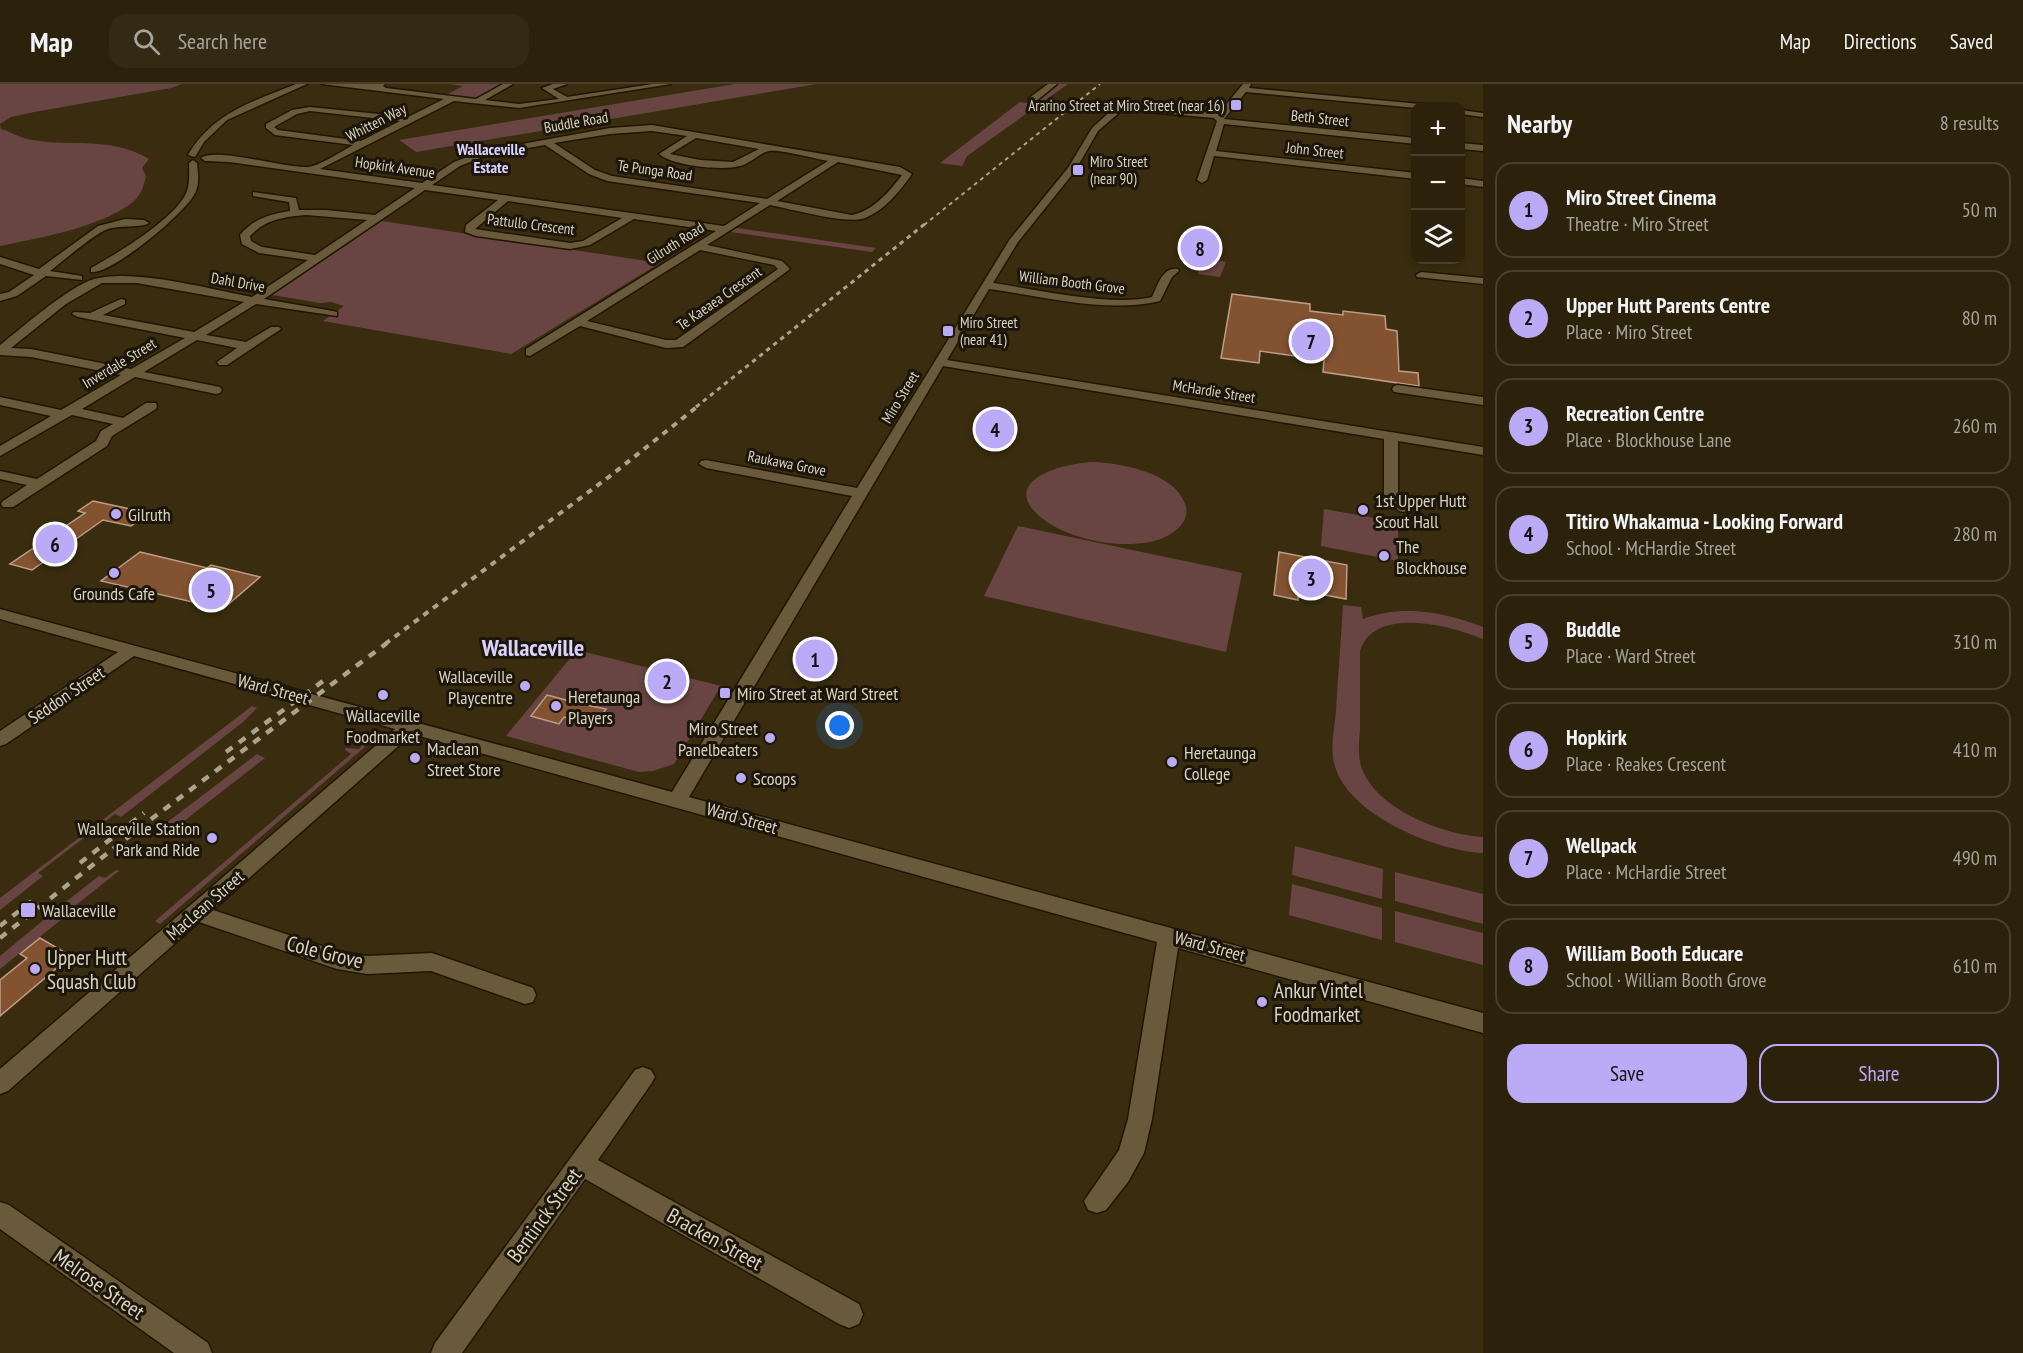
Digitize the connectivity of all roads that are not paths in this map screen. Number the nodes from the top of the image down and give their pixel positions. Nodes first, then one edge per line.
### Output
1 (303, 84) edge
2 (326, 84) edge
3 (509, 84) edge
4 (563, 84) edge
5 (667, 84) edge
6 (1053, 84) edge
7 (544, 85) edge
8 (656, 85) edge
9 (380, 86) edge
10 (1246, 87) edge
11 (453, 98) junction
12 (566, 100) junction
13 (1032, 100) dead end
14 (477, 101) junction
15 (1411, 105) edge
16 (1465, 113) edge
17 (1483, 115) edge
18 (1219, 119) junction
19 (409, 120) junction
20 (697, 134) junction
21 (1411, 140) edge
22 (546, 142) junction
23 (363, 144) junction
24 (1465, 146) edge
25 (769, 147) junction
26 (1483, 148) edge
27 (1210, 153) junction
28 (192, 159) junction
29 (837, 159) junction
30 (181, 160) dead end
31 (312, 170) junction
32 (1411, 175) edge
33 (1202, 180) dead end
34 (1465, 182) edge
35 (1483, 184) edge
36 (423, 186) junction
37 (256, 194) dead end
38 (506, 198) junction
39 (768, 202) junction
40 (295, 213) junction
41 (632, 216) junction
42 (376, 218) junction
43 (144, 223) dead end
44 (724, 229) junction
45 (698, 246) junction
46 (128, 249) junction
47 (317, 258) junction
48 (0, 260) edge
49 (1174, 271) dead end
50 (46, 274) junction
51 (1420, 275) dead end
52 (96, 276) junction
53 (1483, 281) edge
54 (986, 285) junction
55 (0, 298) edge
56 (254, 300) junction
57 (62, 302) junction
58 (120, 302) dead end
59 (78, 314) dead end
60 (333, 314) dead end
61 (92, 316) junction
62 (578, 322) junction
63 (275, 329) dead end
64 (196, 336) junction
65 (248, 346) junction
66 (532, 348) dead end
67 (0, 351) edge
68 (224, 362) dead end
69 (940, 362) junction
70 (134, 373) junction
71 (1398, 388) dead end
72 (216, 390) dead end
73 (0, 401) edge
74 (1483, 401) edge
75 (150, 406) dead end
76 (69, 413) junction
77 (125, 422) junction
78 (1391, 436) junction
79 (1483, 451) edge
80 (0, 454) edge
81 (706, 464) dead end
82 (0, 475) edge
83 (39, 484) junction
84 (861, 493) junction
85 (8, 504) dead end
86 (1404, 508) dead end
87 (0, 614) edge
88 (132, 650) junction
89 (410, 726) junction
90 (0, 740) edge
91 (677, 800) junction
92 (196, 913) junction
93 (1169, 935) junction
94 (525, 995) dead end
95 (1483, 1023) edge
96 (643, 1077) dead end
97 (0, 1084) edge
98 (581, 1164) junction
99 (1097, 1201) dead end
100 (0, 1214) edge
101 (849, 1314) dead end
102 (198, 1353) edge
103 (445, 1353) edge

1 - 28 street
2 - 9 street
3 - 14 street
4 - 7 street
5 - 8 street
6 - 13 street
7 - 12 street
8 - 12 street
9 - 11 street
10 - 15 street
10 - 18 street
11 - 14 street
11 - 19 street, Whitten Way
12 - 14 street
16 - 17 street
18 - 21 street, Beth Street
18 - 27 street
18 - 54 street, Miro Street
19 - 23 street, Whitten Way
19 - 23 street
20 - 22 street, Buddle Road
20 - 25 street, Buddle Road
20 - 25 street
22 - 36 street, Buddle Road
22 - 39 street, Te Punga Road
23 - 31 street, Whitten Way
24 - 26 street
25 - 29 street, Buddle Road
27 - 32 street, John Street
27 - 33 street
28 - 30 street
28 - 31 street, Hopkirk Avenue
28 - 46 street
29 - 39 street, Gilruth Road
29 - 39 street, Te Punga Road
31 - 36 street, Hopkirk Avenue
34 - 35 street
36 - 38 street, Hopkirk Avenue
36 - 42 street, Buddle Road
37 - 40 street
38 - 41 street, Hopkirk Avenue
38 - 41 street, Pattullo Crescent
39 - 44 street, Gilruth Road
40 - 42 street
40 - 47 street
41 - 44 street, Hopkirk Avenue
42 - 47 street, Buddle Road
43 - 50 street
44 - 45 street, Gilruth Road
45 - 62 street, Gilruth Road
45 - 62 street, Te Kaeaea Crescent
46 - 52 street
46 - 52 street
47 - 56 street, Buddle Road
48 - 50 street, Dahl Drive
49 - 54 street, William Booth Grove
50 - 52 street, Dahl Drive
50 - 55 street
51 - 53 street
52 - 56 street, Dahl Drive
52 - 57 street
52 - 57 street
54 - 69 street, Miro Street
56 - 60 street, Dahl Drive
56 - 64 street, Inverdale Street
57 - 67 street
58 - 61 street
59 - 61 street
61 - 64 street
62 - 66 street, Gilruth Road
63 - 65 street
64 - 65 street
64 - 70 street, Inverdale Street
65 - 68 street
67 - 70 street
69 - 78 street, McHardie Street
69 - 84 street, Miro Street
70 - 72 street
70 - 76 street, Inverdale Street
71 - 74 street
73 - 76 street
75 - 77 street
76 - 77 street
76 - 80 street, Inverdale Street
77 - 83 street
78 - 79 street, McHardie Street
78 - 86 street
81 - 84 street, Raukawa Grove
82 - 83 street
83 - 85 street
84 - 91 street, Miro Street
87 - 88 street, Ward Street
88 - 89 street, Ward Street
88 - 90 street, Seddon Street
89 - 91 street, Ward Street
89 - 92 street, MacLean Street
91 - 93 street, Ward Street
92 - 94 street, Cole Grove
92 - 97 street, MacLean Street
93 - 95 street, Ward Street
93 - 99 street
96 - 98 street, Bentinck Street
98 - 101 street, Bracken Street
98 - 103 street, Bentinck Street
100 - 102 street, Melrose Street

